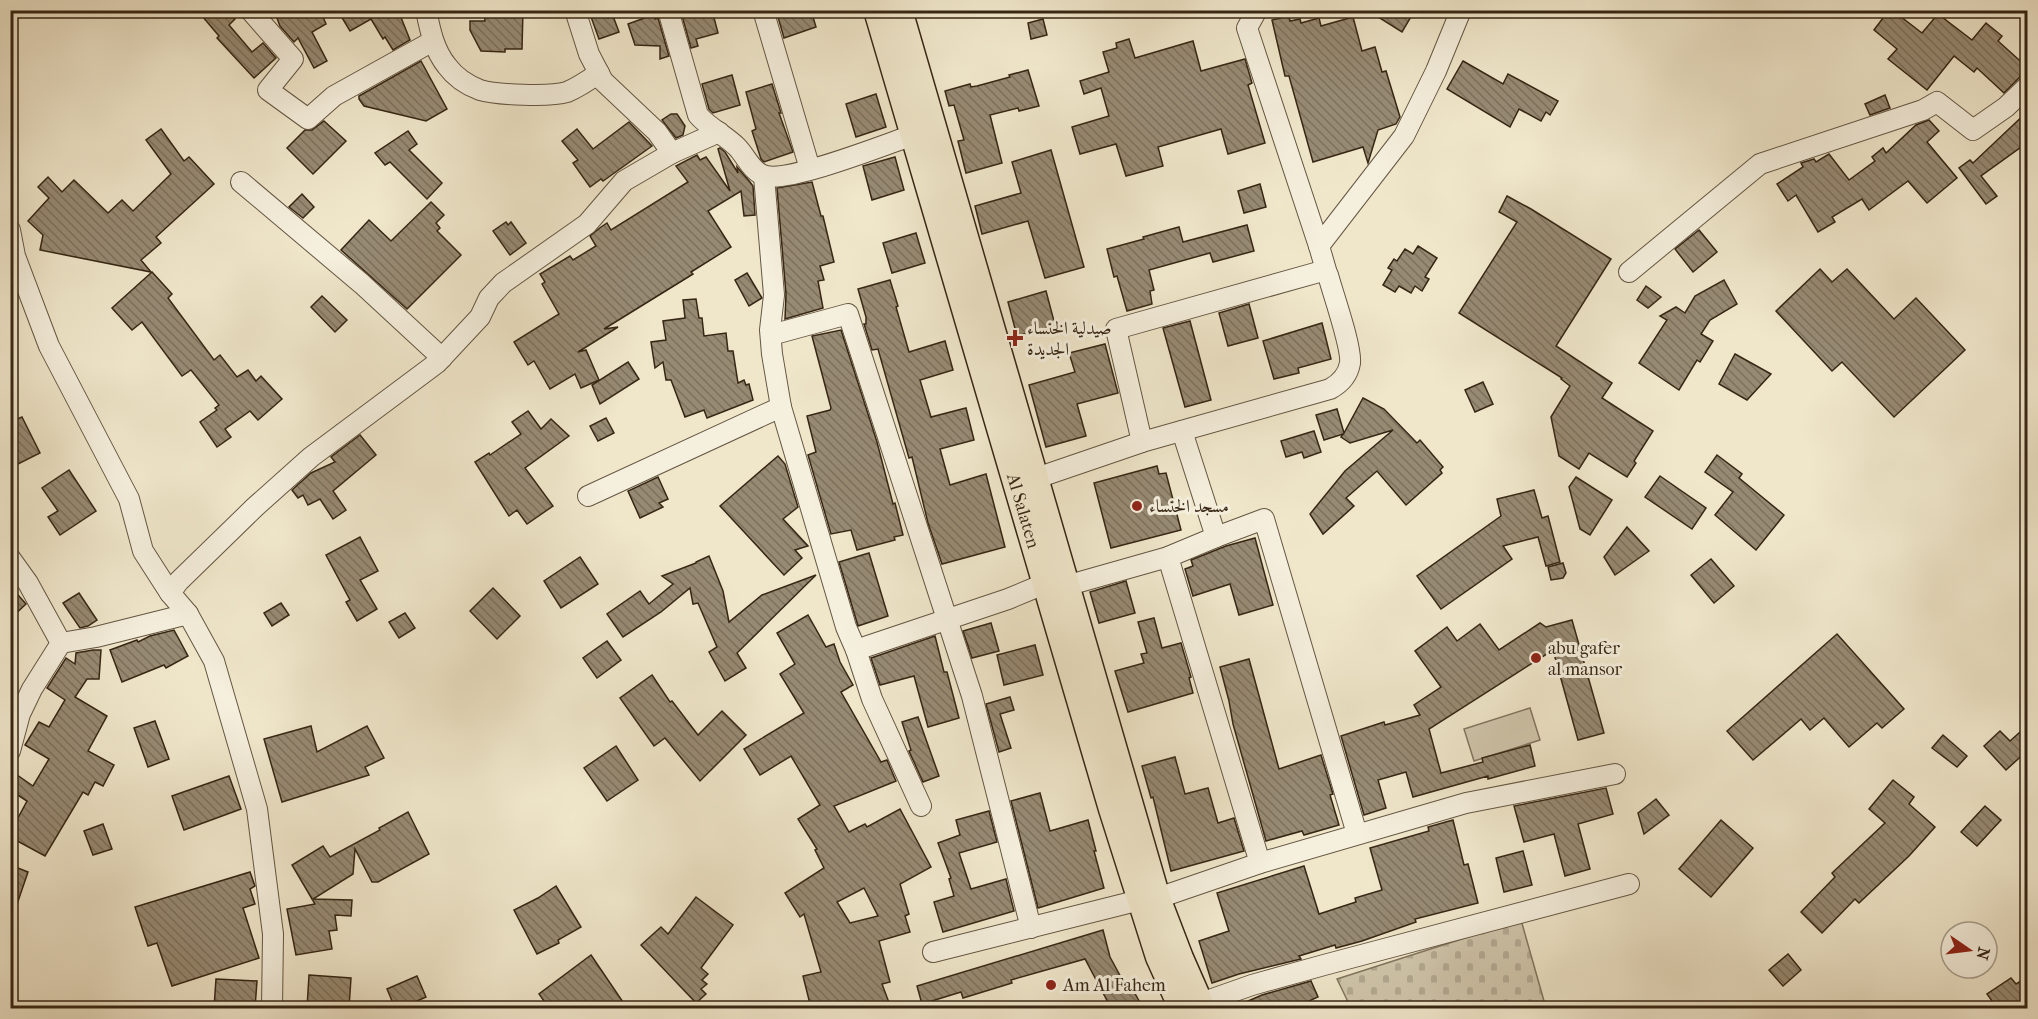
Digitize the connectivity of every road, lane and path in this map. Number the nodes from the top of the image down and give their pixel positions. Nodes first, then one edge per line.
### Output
1 (250, 10) edge
2 (426, 10) edge
3 (575, 10) edge
4 (668, 10) edge
5 (763, 10) edge
6 (876, 10) edge
7 (900, 10) edge
8 (1257, 10) edge
9 (1461, 10) edge
10 (433, 41) junction
11 (599, 73) junction
12 (2028, 86) edge
13 (719, 132) junction
14 (913, 135) junction
15 (672, 153) junction
16 (810, 169) junction
17 (764, 176) junction
18 (241, 182) dead end
19 (10, 230) edge
20 (1319, 246) junction
21 (1629, 272) dead end
22 (1328, 275) dead end
23 (771, 335) junction
24 (442, 358) junction
25 (781, 407) junction
26 (1182, 431) junction
27 (1142, 442) junction
28 (1027, 482) junction
29 (588, 496) dead end
30 (1216, 537) junction
31 (1168, 557) junction
32 (10, 558) edge
33 (1053, 587) junction
34 (170, 593) junction
35 (188, 614) junction
36 (948, 620) junction
37 (61, 643) junction
38 (856, 650) junction
39 (15, 710) edge
40 (10, 751) edge
41 (1615, 774) dead end
42 (921, 806) dead end
43 (1357, 834) junction
44 (1260, 863) junction
45 (1629, 884) dead end
46 (1149, 899) junction
47 (1031, 928) junction
48 (933, 952) dead end
49 (1192, 1007) edge
50 (272, 1008) edge

1 - 10 street
2 - 10 street
3 - 11 street
4 - 13 street
5 - 16 street
6 - 14 main road, Al Salaten
7 - 28 main road, Al Salaten
8 - 20 street
9 - 20 street
10 - 11 street
11 - 15 street
12 - 21 street
13 - 15 street
13 - 17 street
14 - 16 street
14 - 28 main road, Al Salaten
15 - 24 street
16 - 17 street
17 - 23 street
18 - 24 street
19 - 34 street
20 - 27 street
22 - 26 street
23 - 25 street
23 - 36 street
24 - 34 street
25 - 29 street
25 - 38 street
26 - 27 street
26 - 30 street
27 - 28 street
28 - 33 main road, Al Salaten
30 - 31 street
30 - 43 street
31 - 33 street
31 - 44 street
32 - 37 street
33 - 36 street
33 - 46 main road, Al Salaten
34 - 35 street
35 - 37 street
35 - 50 street
36 - 38 street
36 - 47 street
37 - 39 street
38 - 42 street
39 - 40 street
41 - 43 street
43 - 44 street
44 - 46 street
45 - 49 street
46 - 47 street
46 - 49 main road, Al Salaten
47 - 48 street

